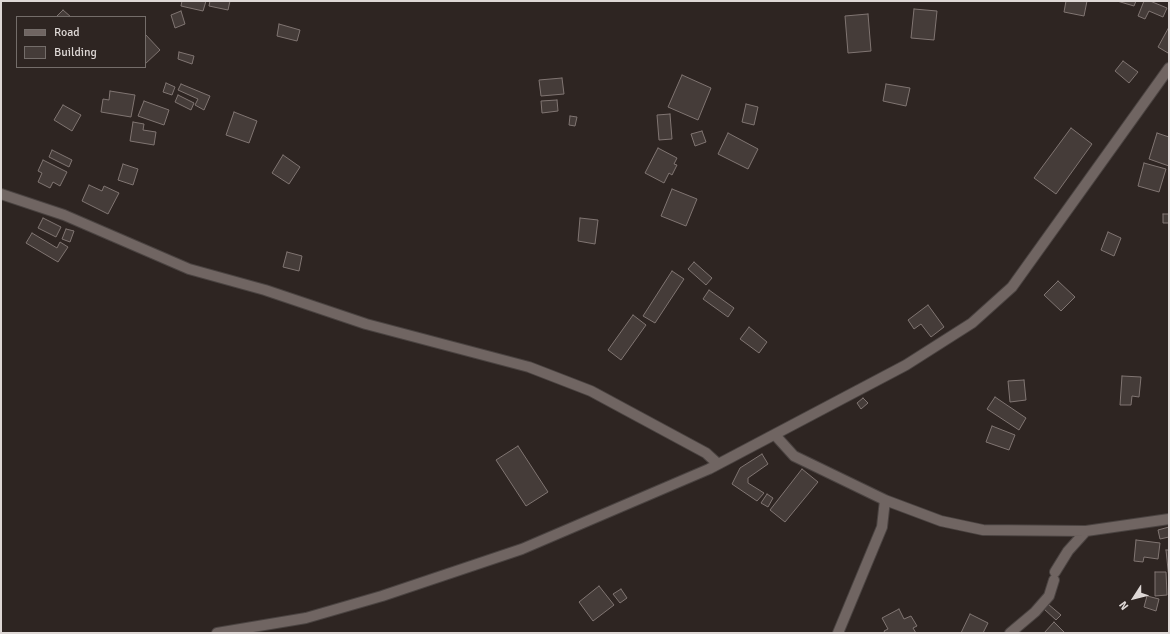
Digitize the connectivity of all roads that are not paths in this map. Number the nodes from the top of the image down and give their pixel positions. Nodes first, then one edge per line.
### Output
1 (1169, 68) edge
2 (1, 194) edge
3 (775, 435) junction
4 (718, 464) junction
5 (885, 500) junction
6 (1169, 519) edge
7 (1086, 531) junction
8 (217, 633) edge
9 (838, 633) edge
10 (1010, 633) edge

1 - 3 street
2 - 4 street
3 - 4 street
3 - 5 street
4 - 8 street
5 - 7 street
5 - 9 street
6 - 7 street
7 - 10 street

